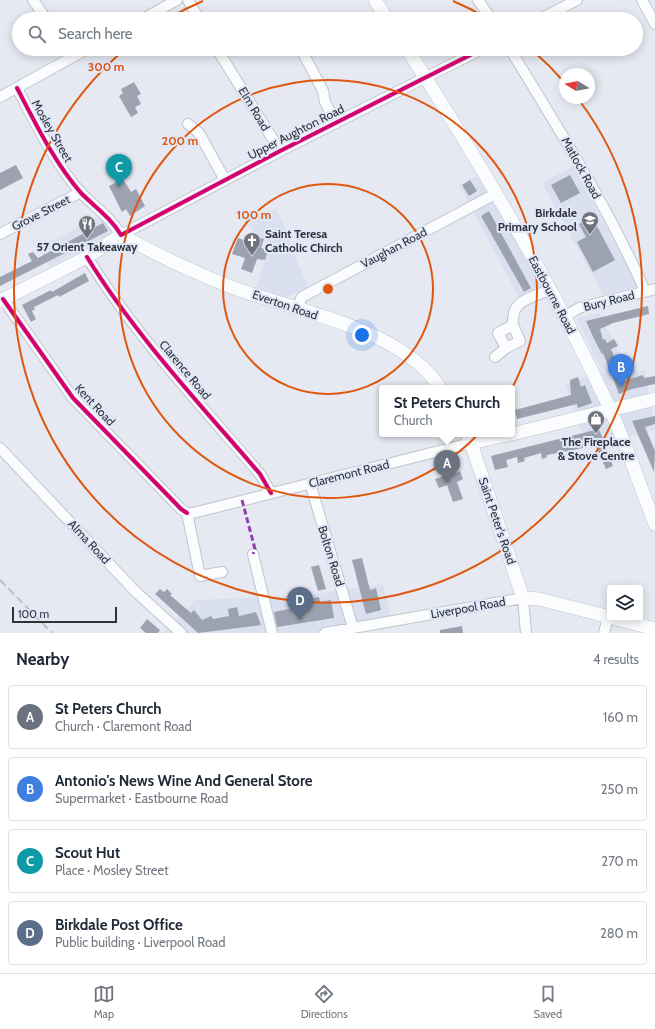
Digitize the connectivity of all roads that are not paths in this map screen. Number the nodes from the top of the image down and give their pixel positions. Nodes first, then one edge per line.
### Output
1 (33, 0) edge
2 (177, 0) edge
3 (188, 0) edge
4 (375, 0) edge
5 (478, 0) edge
6 (577, 0) edge
7 (642, 0) edge
8 (41, 12) edge
9 (156, 12) edge
10 (195, 12) edge
11 (383, 12) edge
12 (486, 12) edge
13 (554, 12) edge
14 (655, 24) edge
15 (65, 56) edge
16 (222, 56) edge
17 (305, 56) edge
18 (411, 56) edge
19 (469, 56) edge
20 (514, 56) edge
21 (426, 79) junction
22 (17, 88) junction
23 (0, 97) edge
24 (336, 123) junction
25 (188, 124) dead end
26 (280, 152) junction
27 (225, 180) junction
28 (81, 192) junction
29 (497, 193) junction
30 (0, 234) edge
31 (121, 236) junction
32 (87, 257) junction
33 (549, 290) junction
34 (650, 290) edge
35 (2, 300) edge
36 (296, 308) junction
37 (565, 316) junction
38 (513, 325) junction
39 (506, 348) junction
40 (495, 357) dead end
41 (438, 385) edge
42 (655, 399) edge
43 (611, 410) junction
44 (515, 433) edge
45 (486, 437) edge
46 (469, 439) edge
47 (0, 448) edge
48 (310, 483) junction
49 (271, 493) junction
50 (187, 512) junction
51 (655, 524) edge
52 (253, 554) dead end
53 (222, 572) dead end
54 (524, 598) junction
55 (607, 616) edge
56 (608, 621) edge
57 (625, 621) edge
58 (353, 628) junction
59 (655, 629) edge
60 (181, 633) edge
61 (272, 633) edge
62 (327, 633) edge
63 (526, 633) edge
64 (604, 633) edge

1 - 8 street
2 - 9 street
3 - 10 street
4 - 11 main road
5 - 12 street
6 - 13 street
7 - 14 street
15 - 22 street
16 - 26 street, Elm Road
17 - 24 street
18 - 21 main road, Eastbourne Road
19 - 21 street, Upper Aughton Road
20 - 34 street, Matlock Road
21 - 24 street, Upper Aughton Road
21 - 29 main road, Eastbourne Road
22 - 23 street
22 - 28 street, Mosley Street
24 - 26 street, Upper Aughton Road
25 - 27 street
26 - 27 street, Upper Aughton Road
27 - 31 street, Upper Aughton Road
28 - 30 street, Grove Street
28 - 31 street, Mosley Street
29 - 33 main road, Eastbourne Road
29 - 36 street, Vaughan Road
31 - 32 main road, Upper Aughton Road
31 - 36 main road, Everton Road
32 - 35 main road, Upper Aughton Road
32 - 49 street, Clarence Road
33 - 37 main road, Eastbourne Road
33 - 38 street
34 - 37 street, Bury Road
35 - 50 street, Kent Road
36 - 41 main road, Everton Road
37 - 43 main road, Eastbourne Road
38 - 39 street
38 - 39 street
39 - 40 street
42 - 43 main road, Claremont Road
43 - 44 main road, Claremont Road
43 - 51 main road, Eastbourne Road
45 - 46 main road, Claremont Road
46 - 48 street, Claremont Road
46 - 54 main road, Saint Peter's Road
47 - 60 street, Alma Road
48 - 49 street, Claremont Road
48 - 58 street, Bolton Road
49 - 50 street, Claremont Road
50 - 53 street
52 - 61 street
54 - 55 main road, Liverpool Road
54 - 58 street, Liverpool Road
54 - 63 street
56 - 64 street
57 - 59 main road, Liverpool Road
58 - 62 street, Liverpool Road

